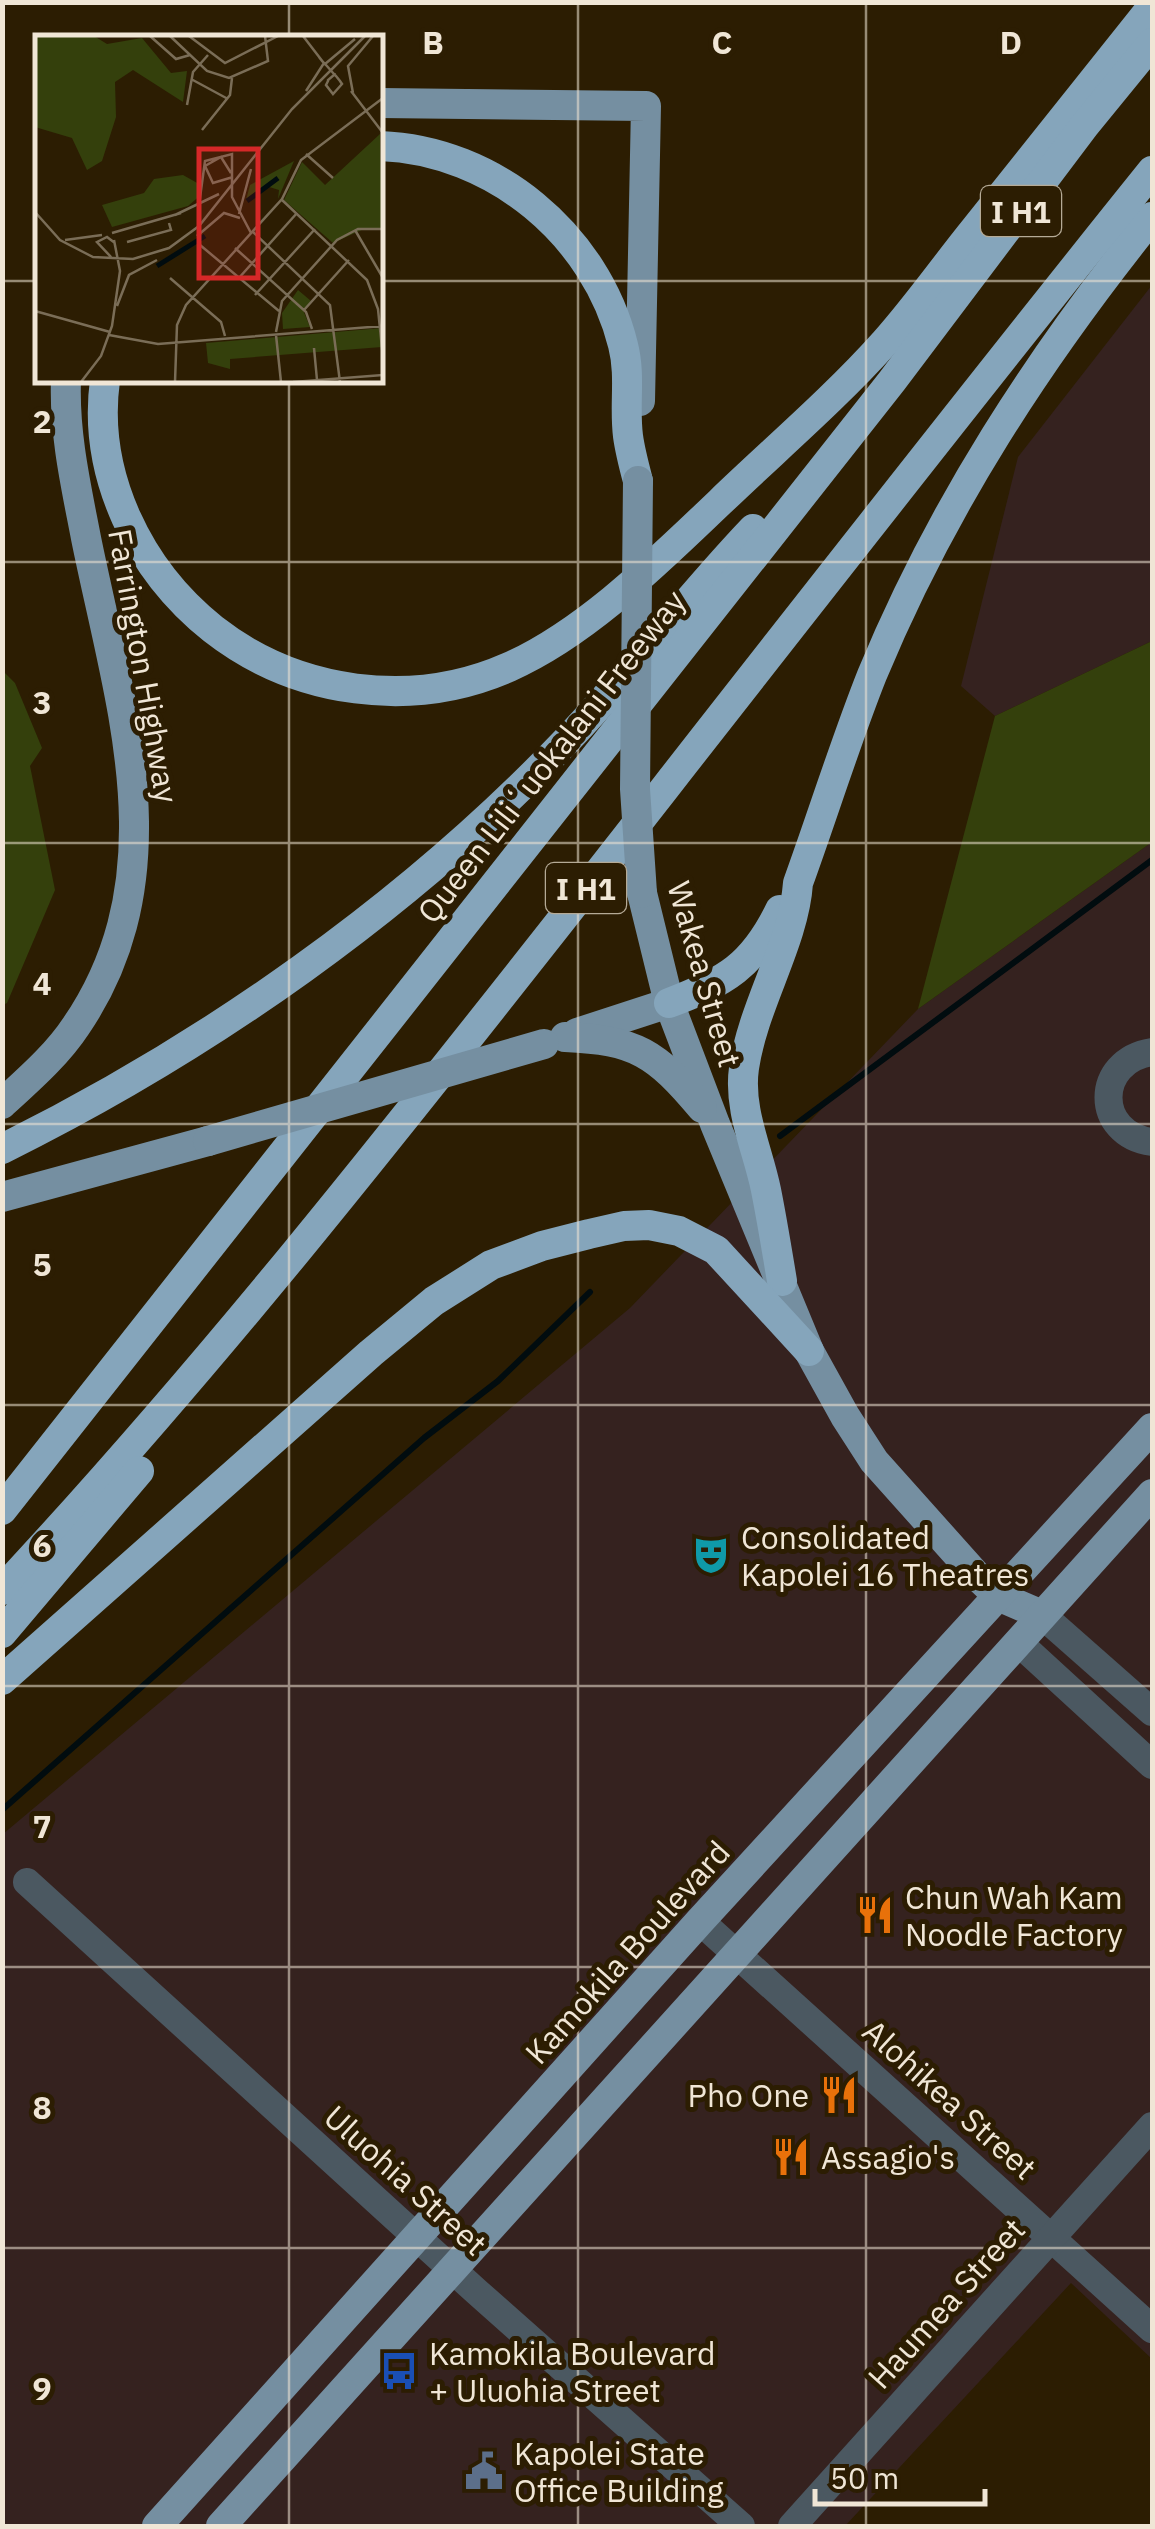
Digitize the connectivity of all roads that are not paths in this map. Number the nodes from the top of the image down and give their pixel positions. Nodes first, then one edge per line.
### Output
1 (1152, 7) edge
2 (1152, 43) edge
3 (382, 103) edge
4 (382, 146) edge
5 (1152, 171) edge
6 (1152, 217) edge
7 (892, 381) junction
8 (66, 382) edge
9 (105, 382) edge
10 (638, 481) junction
11 (798, 882) junction
12 (669, 1003) junction
13 (554, 1040) junction
14 (1152, 1052) edge
15 (2, 1104) edge
16 (715, 1124) junction
17 (1152, 1142) edge
18 (384, 1147) junction
19 (2, 1149) edge
20 (2, 1197) edge
21 (782, 1282) junction
22 (810, 1351) junction
23 (1152, 1428) edge
24 (1152, 1494) edge
25 (2, 1510) edge
26 (2, 1590) edge
27 (998, 1596) junction
28 (1042, 1616) junction
29 (2, 1633) edge
30 (1018, 1642) junction
31 (2, 1680) edge
32 (1152, 1712) edge
33 (1152, 1766) edge
34 (27, 1882) dead end
35 (700, 1921) junction
36 (737, 1952) junction
37 (1152, 2126) edge
38 (418, 2238) junction
39 (1050, 2239) junction
40 (454, 2270) junction
41 (1152, 2329) edge
42 (157, 2526) edge
43 (221, 2526) edge
44 (742, 2526) edge
45 (792, 2526) edge

1 - 9 highway
2 - 7 highway, Queen Liliʻuokalani Freeway / I H1
3 - 10 main road, Wakea Street
4 - 10 highway
5 - 18 highway, I H1
6 - 11 highway
7 - 19 highway
7 - 25 highway, Queen Liliʻuokalani Freeway / I H1
8 - 15 main road, Farrington Highway
10 - 12 main road, Wakea Street, bridge
11 - 12 highway
11 - 21 highway
12 - 13 main road
12 - 16 main road, Wakea Street
13 - 16 main road
13 - 20 main road, bridge
14 - 17 street
16 - 21 main road, Wakea Street
18 - 26 highway, I H1
18 - 29 highway
21 - 22 main road, Wakea Street
22 - 27 main road, Wakea Street
22 - 31 highway
23 - 27 main road, Kamokila Boulevard
24 - 28 main road
27 - 28 main road, Wakea Street
27 - 30 main road, Wakea Street
27 - 35 main road, Kamokila Boulevard
28 - 30 main road
28 - 32 street, Wakea Street
30 - 33 street, Wakea Street
30 - 36 main road
34 - 38 street, Uluohia Street
35 - 36 street, Alohikea Street
35 - 38 main road, Kamokila Boulevard
36 - 39 street, Alohikea Street
36 - 40 main road
37 - 39 street, Haumea Street
38 - 40 street, Uluohia Street
38 - 42 main road, Kamokila Boulevard
39 - 41 street, Alohikea Street
39 - 45 street, Haumea Street
40 - 43 main road
40 - 44 street, Uluohia Street

